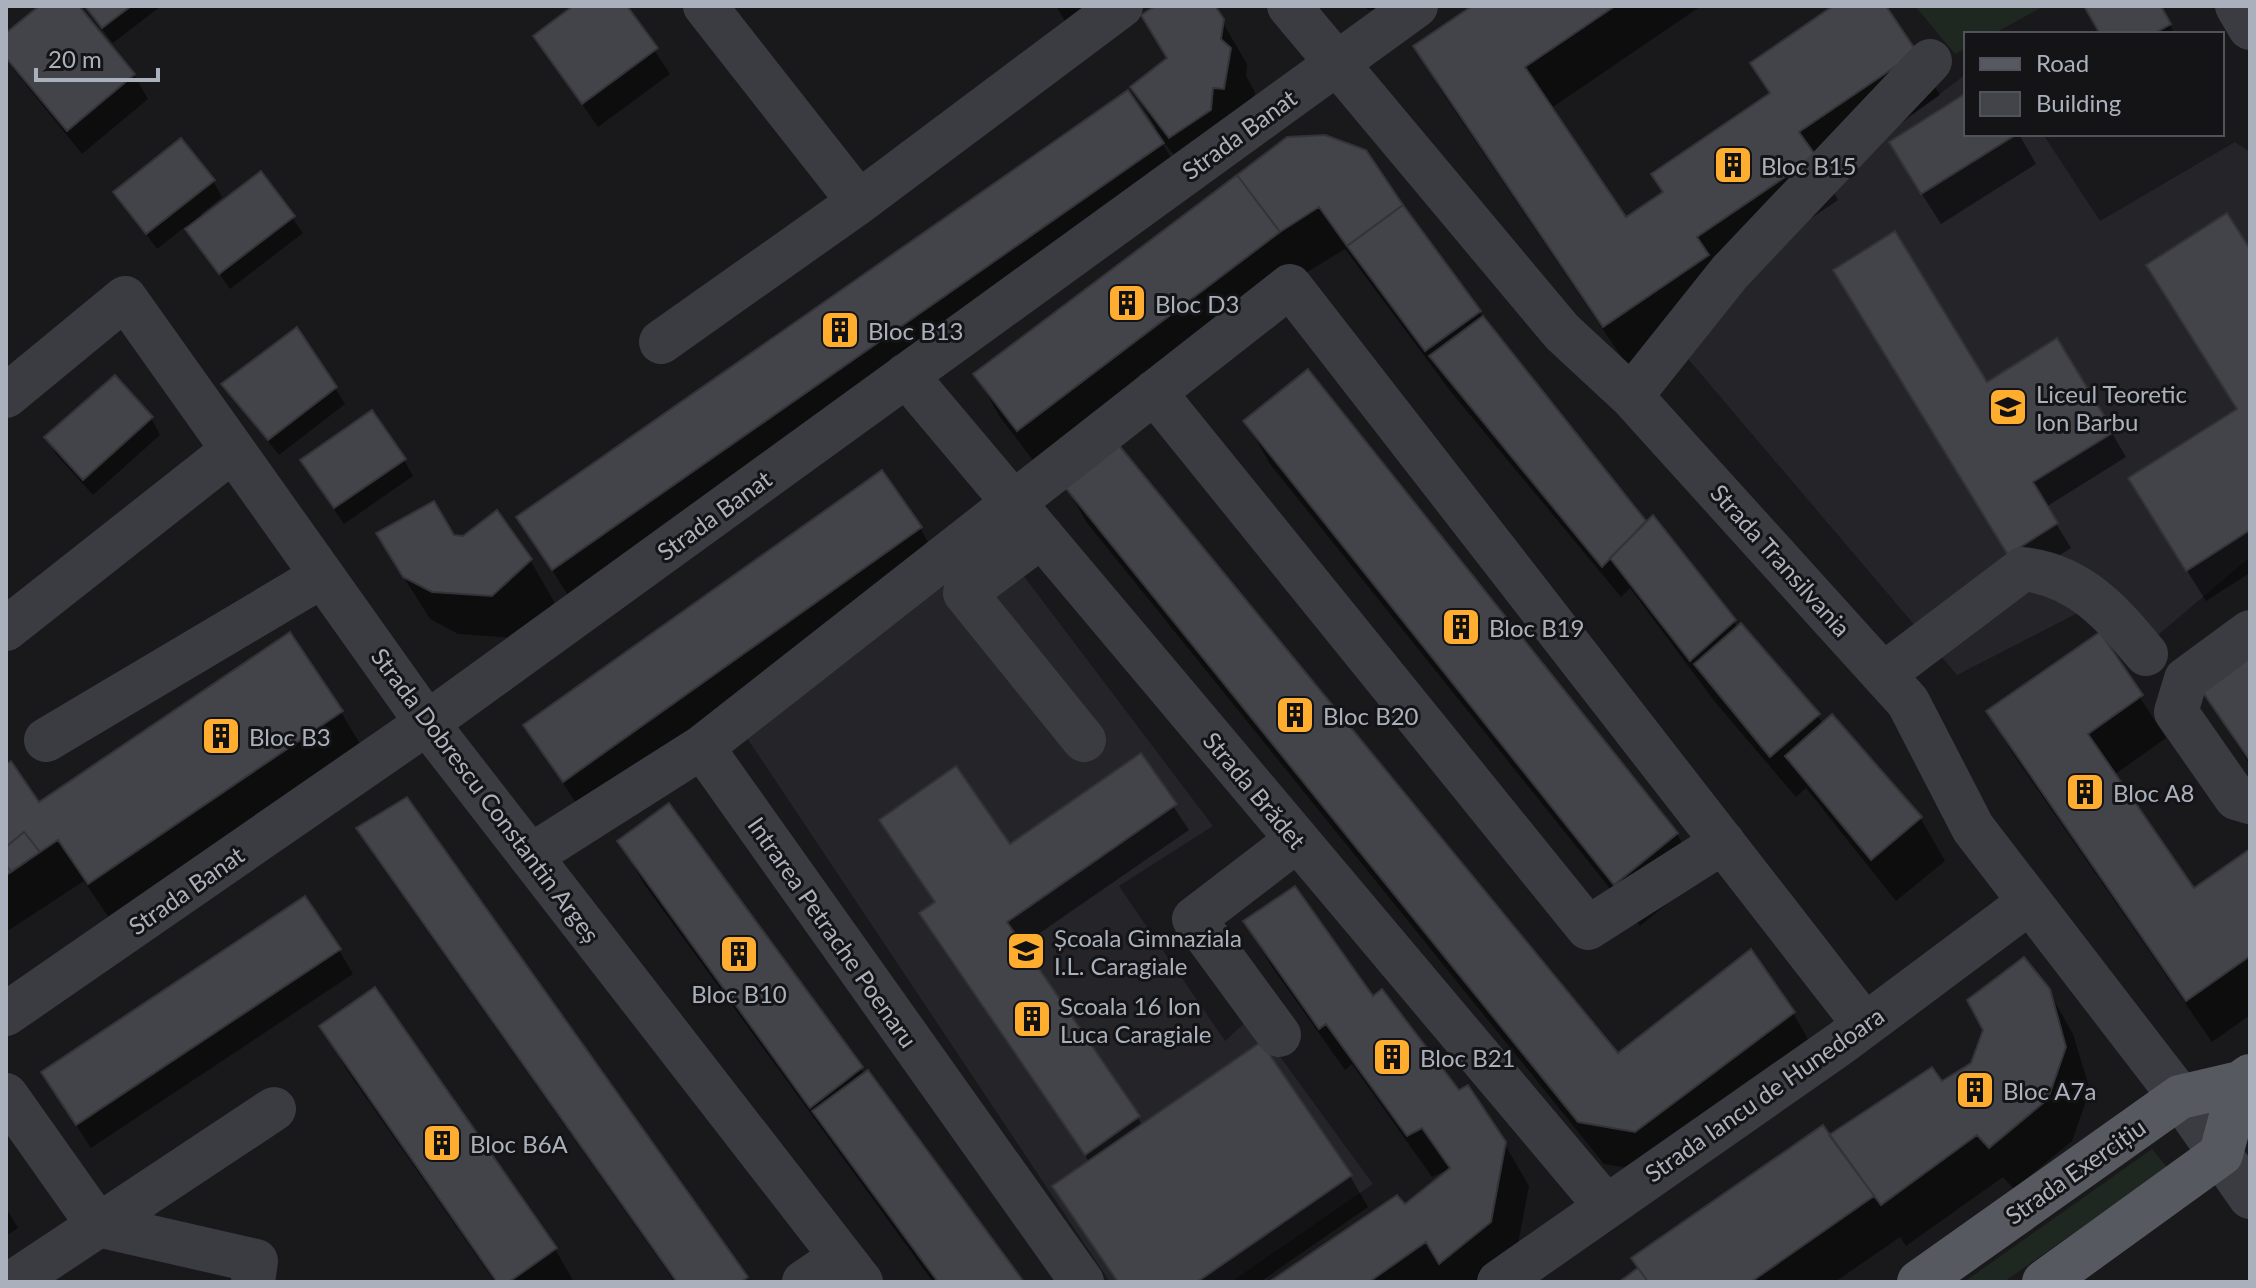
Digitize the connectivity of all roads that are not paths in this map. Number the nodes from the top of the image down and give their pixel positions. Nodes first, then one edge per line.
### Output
1 (705, 6) edge
2 (1121, 6) edge
3 (1289, 6) edge
4 (1416, 6) edge
5 (2237, 6) edge
6 (2250, 28) edge
7 (1930, 61) dead end
8 (1336, 64) junction
9 (859, 202) junction
10 (661, 342) dead end
11 (906, 375) junction
12 (1154, 392) junction
13 (6, 396) edge
14 (1631, 396) junction
15 (233, 450) junction
16 (1013, 503) junction
17 (1042, 536) junction
18 (322, 576) junction
19 (6, 629) edge
20 (2250, 632) edge
21 (2146, 654) dead end
22 (1884, 674) junction
23 (427, 723) junction
24 (46, 740) dead end
25 (1084, 740) dead end
26 (702, 747) junction
27 (2250, 802) edge
28 (1297, 840) junction
29 (1723, 842) junction
30 (532, 855) junction
31 (2027, 904) junction
32 (6, 1014) edge
33 (1864, 1024) junction
34 (1279, 1035) dead end
35 (2245, 1080) edge
36 (6, 1095) edge
37 (2180, 1097) junction
38 (274, 1109) dead end
39 (2221, 1154) junction
40 (2250, 1197) edge
41 (1605, 1205) junction
42 (98, 1225) junction
43 (851, 1269) edge
44 (13, 1282) edge
45 (253, 1282) edge
46 (804, 1282) edge
47 (1082, 1282) edge
48 (1499, 1282) edge
49 (1919, 1282) edge
50 (2044, 1282) edge

1 - 9 street
2 - 9 street
3 - 8 street, Strada Transilvania
4 - 8 street, Strada Banat
5 - 6 street
7 - 14 street
8 - 11 street, Strada Banat
8 - 14 street, Strada Transilvania
9 - 10 street
11 - 16 street, Strada Brădet
11 - 23 street, Strada Banat
12 - 16 street
12 - 29 street
12 - 29 street
13 - 15 street, Strada Dobrescu Constantin Argeș
14 - 22 street, Strada Transilvania
15 - 18 street, Strada Dobrescu Constantin Argeș
15 - 19 street
16 - 17 street, Strada Brădet
16 - 26 street
17 - 25 street
17 - 28 street, Strada Brădet
18 - 23 street, Strada Dobrescu Constantin Argeș
18 - 24 street
20 - 27 street
21 - 22 street
22 - 31 street, Strada Transilvania
23 - 30 street, Strada Dobrescu Constantin Argeș
23 - 32 street, Strada Banat
26 - 30 street
26 - 47 street, Intrarea Petrache Poenaru
28 - 34 street
28 - 41 street, Strada Brădet
29 - 33 street
30 - 43 street, Strada Dobrescu Constantin Argeș
31 - 33 street, Strada Iancu de Hunedoara
31 - 37 street, Strada Transilvania
33 - 41 street, Strada Iancu de Hunedoara
35 - 37 main road, Strada Exercițiu
35 - 39 main road, Strada Exercițiu
36 - 42 street
37 - 39 street, Strada Transilvania
37 - 49 main road, Strada Exercițiu
38 - 42 street
39 - 40 street, Strada Transilvania
39 - 50 main road
41 - 48 street, Strada Iancu de Hunedoara
42 - 44 street
42 - 45 street
43 - 46 street

